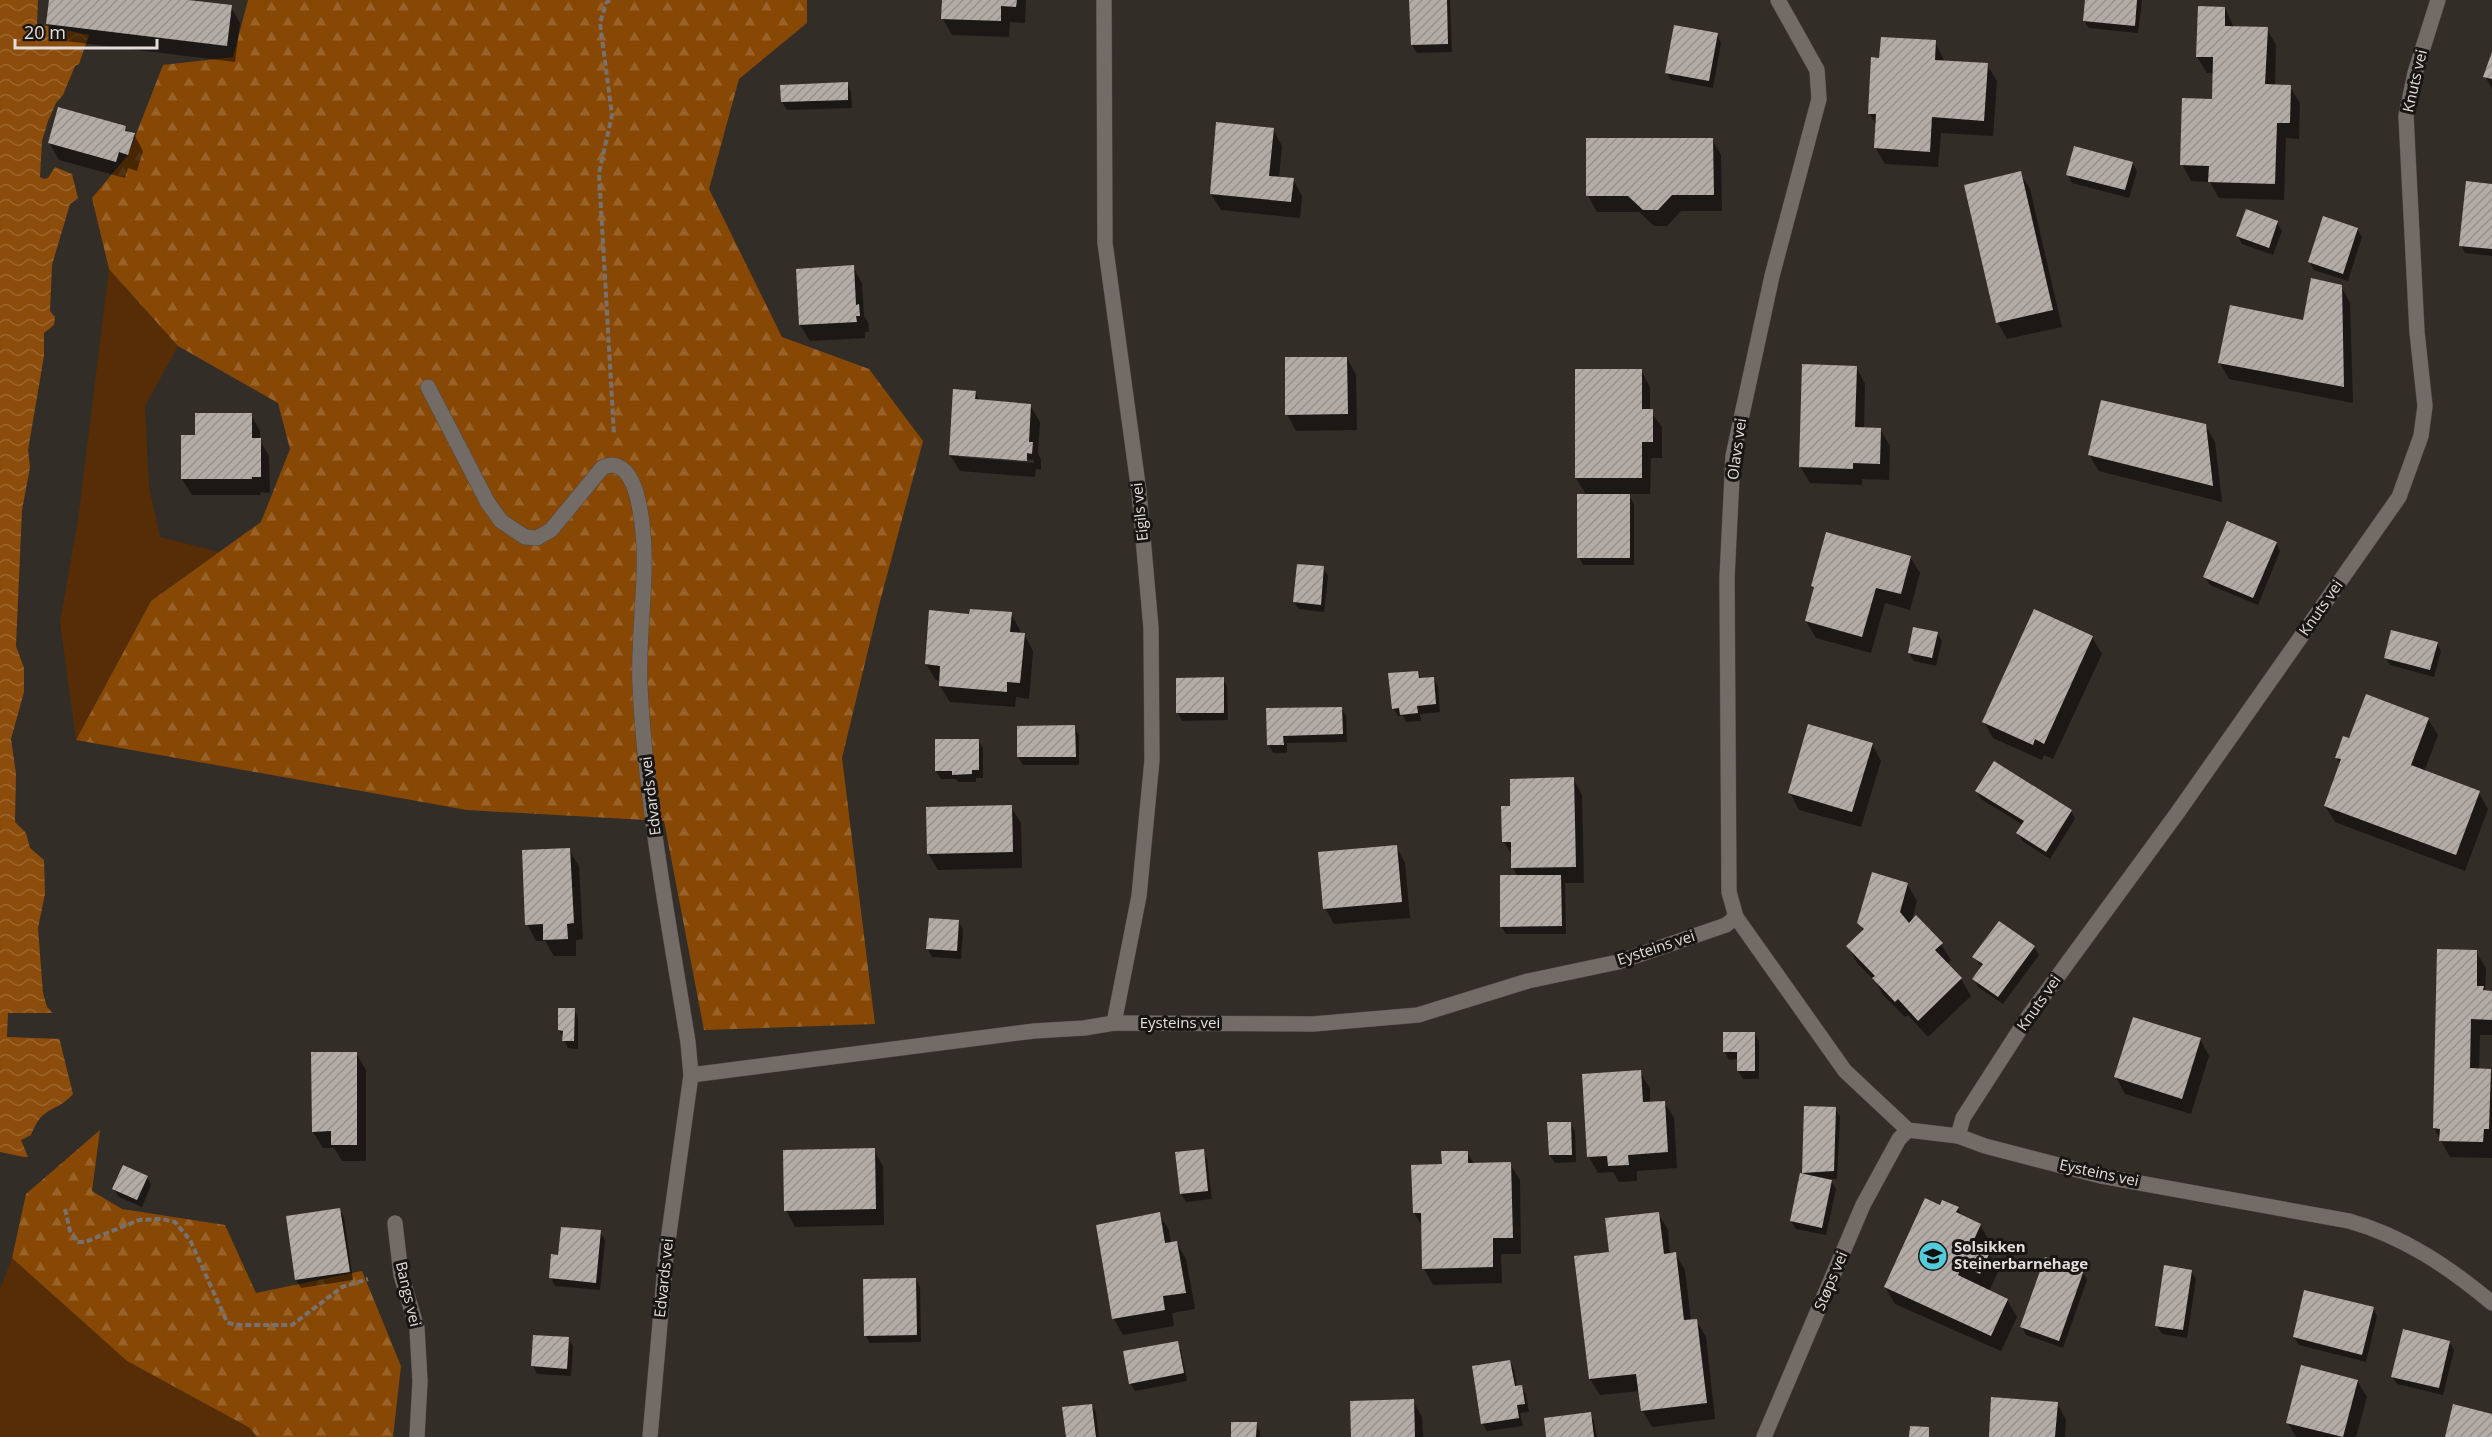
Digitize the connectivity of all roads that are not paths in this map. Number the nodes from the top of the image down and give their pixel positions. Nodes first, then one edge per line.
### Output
1 (1104, 0) edge
2 (1778, 0) edge
3 (2438, 0) edge
4 (428, 387) dead end
5 (1736, 917) junction
6 (1114, 1023) junction
7 (691, 1075) junction
8 (1908, 1130) junction
9 (1958, 1136) junction
10 (395, 1223) dead end
11 (2492, 1303) edge
12 (417, 1437) edge
13 (650, 1437) edge
14 (1764, 1437) edge

1 - 6 street, Eigils vei
2 - 5 street, Olavs vei
3 - 9 street, Knuts vei
4 - 7 street, Edvards vei
5 - 6 street, Eysteins vei
5 - 8 street
6 - 7 street, Eysteins vei
7 - 13 street, Edvards vei
8 - 9 street, Eysteins vei
8 - 14 street, Støps vei
9 - 11 street, Eysteins vei
10 - 12 street, Bangs vei

